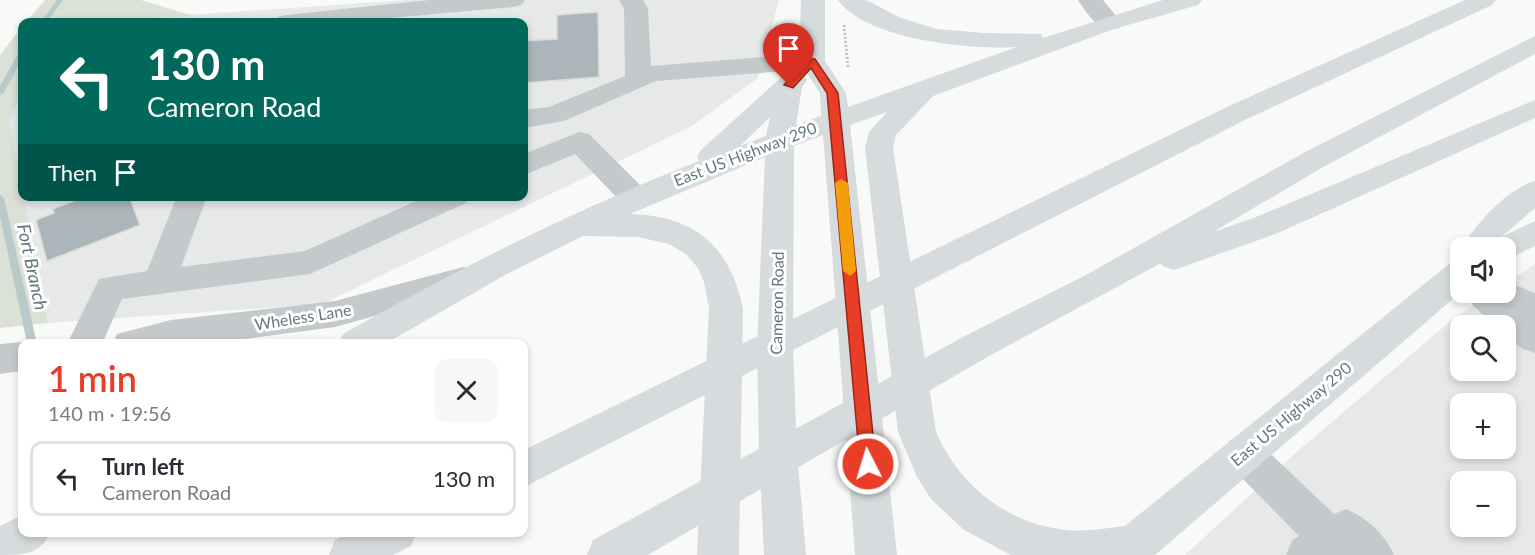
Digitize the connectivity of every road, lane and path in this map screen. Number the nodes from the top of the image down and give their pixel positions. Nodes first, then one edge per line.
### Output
1 (513, 0) edge
2 (632, 0) edge
3 (813, 0) edge
4 (1090, 0) edge
5 (1190, 0) edge
6 (1484, 0) edge
7 (846, 9) edge
8 (321, 18) edge
9 (1102, 26) junction
10 (1535, 44) edge
11 (812, 61) junction
12 (848, 71) dead end
13 (638, 80) junction
14 (789, 85) junction
15 (928, 88) junction
16 (1535, 108) edge
17 (554, 115) junction
18 (528, 118) edge
19 (836, 119) junction
20 (780, 139) junction
21 (579, 141) junction
22 (528, 163) edge
23 (688, 175) junction
24 (1535, 191) edge
25 (635, 198) junction
26 (190, 201) edge
27 (443, 201) edge
28 (566, 229) junction
29 (1535, 232) edge
30 (1484, 237) edge
31 (1516, 242) edge
32 (474, 275) junction
33 (159, 282) junction
34 (1450, 283) edge
35 (1096, 285) junction
36 (1516, 299) edge
37 (1492, 303) edge
38 (1535, 308) edge
39 (86, 339) edge
40 (150, 339) edge
41 (364, 339) edge
42 (1535, 339) edge
43 (18, 357) edge
44 (0, 359) edge
45 (1244, 453) junction
46 (528, 467) edge
47 (21, 537) edge
48 (386, 537) edge
49 (1319, 547) edge
50 (0, 549) edge
51 (1129, 550) edge
52 (350, 555) edge
53 (608, 555) edge
54 (718, 555) edge
55 (785, 555) edge
56 (876, 555) edge
57 (1373, 555) edge

1 - 8 street
2 - 13 street
3 - 11 main road
4 - 9 street
5 - 9 main road, East US Highway 290
6 - 46 main road
7 - 9 main road
7 - 12 path
9 - 15 main road, East US Highway 290
10 - 35 main road
11 - 13 street
11 - 14 main road
11 - 19 main road
13 - 17 street
14 - 20 main road, Cameron Road
14 - 23 main road
15 - 19 main road, East US Highway 290
15 - 51 main road
16 - 35 main road
17 - 18 street
17 - 21 street
19 - 20 main road, East US Highway 290
19 - 56 main road
20 - 23 main road, East US Highway 290
20 - 55 main road, Cameron Road
21 - 22 street
21 - 25 street
23 - 25 main road, East US Highway 290
24 - 30 main road
25 - 28 main road, East US Highway 290
26 - 33 street
27 - 33 street
28 - 32 main road, East US Highway 290
28 - 54 main road
29 - 31 main road
32 - 40 street, Wheless Lane
32 - 41 main road, East US Highway 290
33 - 39 street
34 - 45 main road, East US Highway 290
35 - 53 main road
36 - 38 street
37 - 42 street
43 - 44 street
45 - 49 street
45 - 51 main road, East US Highway 290
47 - 50 main road
48 - 52 main road
49 - 57 street

